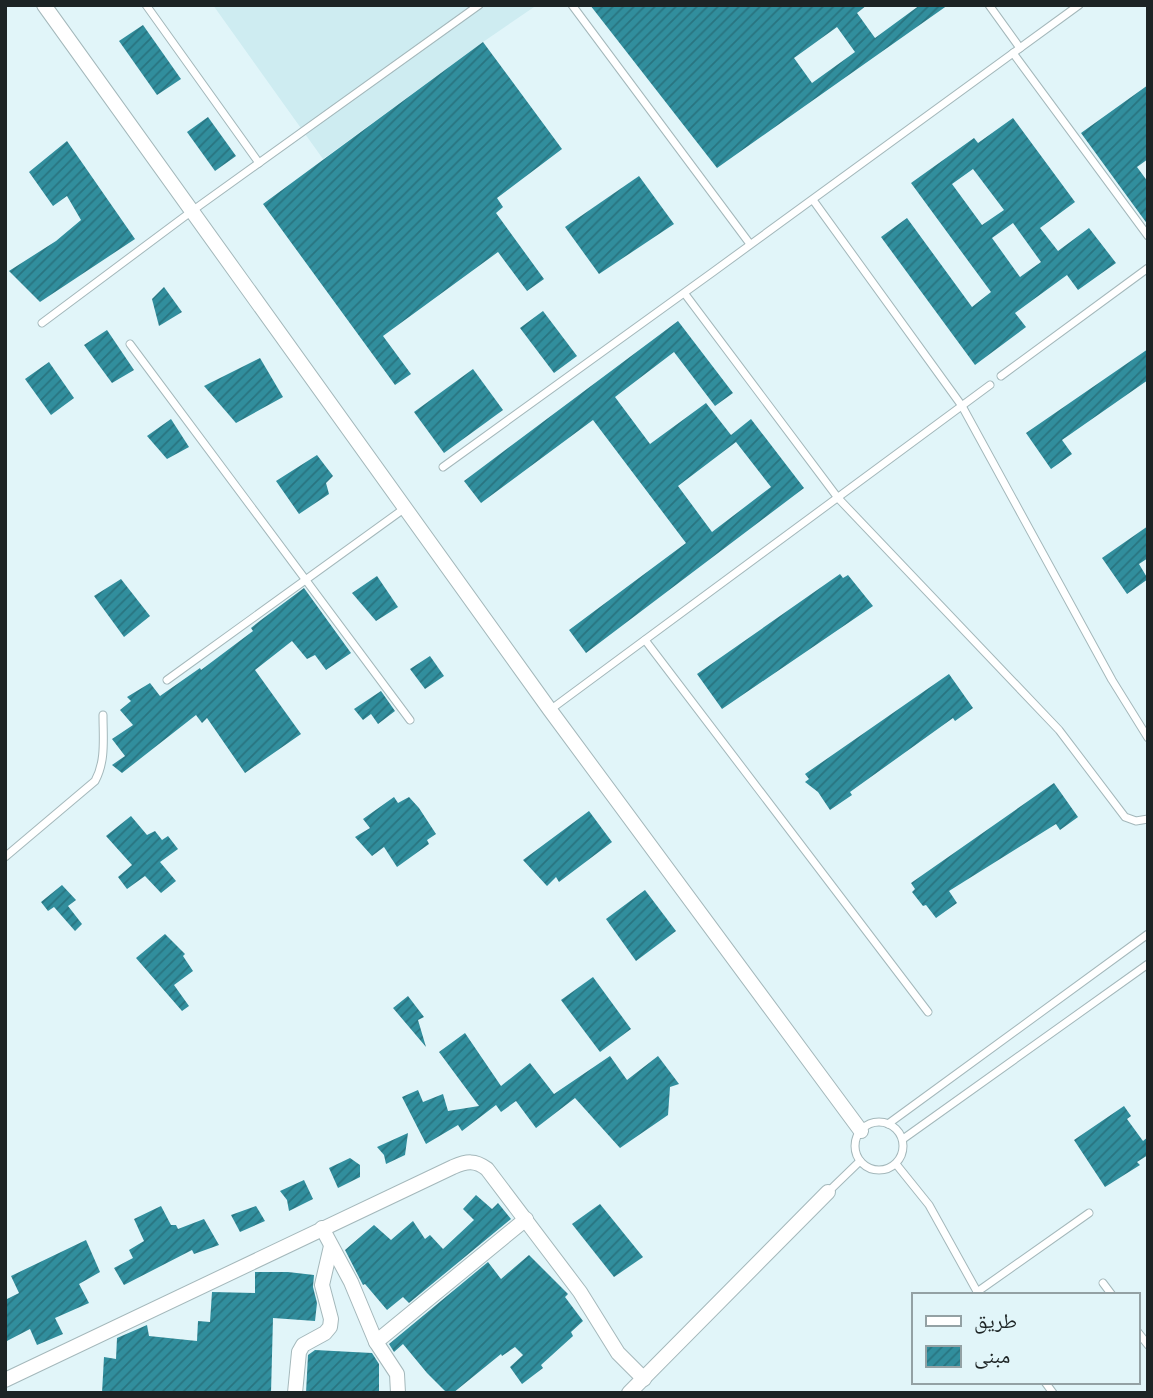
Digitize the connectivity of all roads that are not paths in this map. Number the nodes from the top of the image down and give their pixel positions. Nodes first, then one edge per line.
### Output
1 (44, 5) edge
2 (146, 5) edge
3 (479, 5) edge
4 (572, 5) edge
5 (989, 5) edge
6 (1079, 5) edge
7 (1017, 51) junction
8 (259, 163) junction
9 (813, 200) junction
10 (192, 211) junction
11 (1148, 236) edge
12 (750, 244) junction
13 (1148, 268) edge
14 (685, 294) junction
15 (42, 323) dead end
16 (130, 344) dead end
17 (1000, 376) dead end
18 (990, 384) dead end
19 (962, 406) junction
20 (443, 467) dead end
21 (838, 498) junction
22 (405, 508) junction
23 (305, 580) junction
24 (645, 640) junction
25 (167, 680) dead end
26 (550, 710) junction
27 (103, 715) dead end
28 (410, 720) dead end
29 (1148, 737) edge
30 (1148, 819) edge
31 (5, 856) edge
32 (1148, 934) edge
33 (1148, 964) edge
34 (928, 1012) dead end
35 (888, 1124) junction
36 (861, 1131) junction
37 (902, 1139) junction
38 (860, 1161) junction
39 (895, 1164) junction
40 (828, 1192) joint
41 (1089, 1213) dead end
42 (526, 1219) junction
43 (322, 1228) junction
44 (331, 1246) junction
45 (1103, 1283) dead end
46 (978, 1293) edge
47 (1110, 1293) edge
48 (376, 1342) junction
49 (644, 1379) junction
50 (5, 1380) edge
51 (295, 1393) edge
52 (398, 1393) edge
53 (629, 1393) edge

1 - 10 street
2 - 8 lane
3 - 8 lane
4 - 12 lane
5 - 7 lane
6 - 7 lane
7 - 9 lane
7 - 11 lane
8 - 10 lane
9 - 12 lane
9 - 19 lane
10 - 15 lane
10 - 22 street
12 - 14 lane
13 - 17 lane
14 - 20 lane
14 - 21 lane
16 - 23 lane
18 - 19 lane
19 - 21 lane
19 - 29 lane
21 - 24 lane
21 - 30 lane
22 - 23 lane
22 - 26 street
23 - 25 lane
23 - 28 lane
24 - 26 lane
24 - 34 lane
26 - 36 street
27 - 31 lane
32 - 35 lane
33 - 37 lane
35 - 36 lane
35 - 37 lane
36 - 38 lane
37 - 39 lane
38 - 39 lane
38 - 40 lane
39 - 46 lane
40 - 49 street
41 - 46 lane
42 - 43 street
42 - 48 street
42 - 49 street
43 - 44 street
43 - 50 street
44 - 48 street
44 - 51 street
45 - 47 lane
48 - 52 street
49 - 53 street

